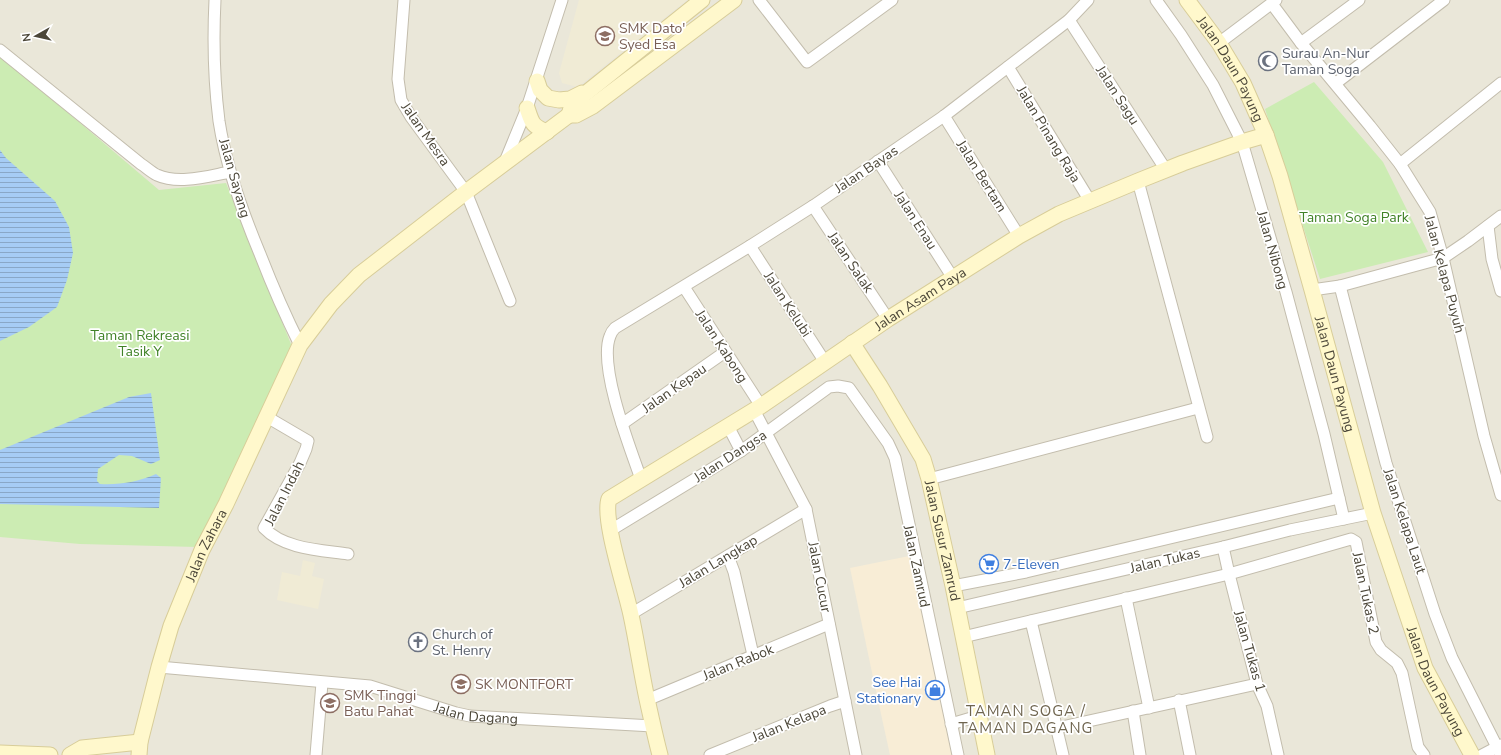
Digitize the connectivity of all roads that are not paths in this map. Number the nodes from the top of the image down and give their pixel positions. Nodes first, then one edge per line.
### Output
1 (215, 0) edge
2 (404, 0) edge
3 (562, 0) edge
4 (702, 0) edge
5 (734, 0) edge
6 (759, 0) edge
7 (892, 0) edge
8 (1088, 0) edge
9 (1156, 0) edge
10 (1187, 0) edge
11 (1359, 0) edge
12 (1443, 0) edge
13 (1274, 2) edge
14 (1069, 20) junction
15 (1219, 43) junction
16 (1301, 43) junction
17 (0, 50) edge
18 (1008, 67) junction
19 (537, 81) junction
20 (1336, 83) junction
21 (1501, 83) edge
22 (590, 89) junction
23 (527, 108) junction
24 (569, 115) junction
25 (944, 116) junction
26 (547, 132) junction
27 (1266, 135) junction
28 (1242, 142) junction
29 (878, 161) junction
30 (1400, 164) junction
31 (503, 165) junction
32 (1166, 170) junction
33 (230, 172) junction
34 (1138, 181) junction
35 (466, 192) junction
36 (1090, 200) junction
37 (813, 206) junction
38 (1501, 216) edge
39 (1488, 226) junction
40 (1020, 236) junction
41 (750, 246) junction
42 (1443, 258) junction
43 (953, 278) junction
44 (1340, 286) junction
45 (684, 287) junction
46 (1312, 290) junction
47 (1501, 291) edge
48 (510, 301) dead end
49 (888, 319) junction
50 (852, 343) junction
51 (300, 345) junction
52 (725, 352) junction
53 (825, 362) junction
54 (849, 388) joint
55 (757, 408) junction
56 (1198, 408) junction
57 (267, 418) junction
58 (622, 424) junction
59 (728, 426) junction
60 (766, 433) junction
61 (1207, 437) dead end
62 (740, 451) junction
63 (641, 479) junction
64 (929, 479) junction
65 (1501, 495) edge
66 (1339, 498) junction
67 (806, 509) junction
68 (1373, 513) junction
69 (1344, 519) junction
70 (611, 530) junction
71 (1224, 547) junction
72 (348, 554) dead end
73 (728, 556) junction
74 (1229, 574) junction
75 (953, 586) junction
76 (1126, 598) junction
77 (957, 608) junction
78 (631, 614) junction
79 (1031, 621) junction
80 (829, 624) junction
81 (963, 637) junction
82 (753, 655) junction
83 (159, 666) junction
84 (322, 682) junction
85 (1257, 684) junction
86 (647, 700) junction
87 (1179, 700) junction
88 (845, 701) junction
89 (1149, 708) junction
90 (1133, 712) junction
91 (978, 716) junction
92 (951, 724) junction
93 (653, 726) junction
94 (1057, 728) junction
95 (140, 749) edge
96 (1500, 749) edge
97 (0, 753) edge
98 (50, 755) edge
99 (70, 755) edge
100 (316, 755) edge
101 (660, 755) edge
102 (710, 755) edge
103 (856, 755) edge
104 (958, 755) edge
105 (987, 755) edge
106 (1063, 755) edge
107 (1140, 755) edge
108 (1190, 755) edge
109 (1278, 755) edge
110 (1424, 755) edge
111 (1472, 755) edge
112 (1482, 755) edge

1 - 33 street, Jalan Sayang
2 - 35 street, Jalan Mesra
3 - 19 street
4 - 22 street
5 - 24 street
6 - 7 street
8 - 14 street, Jalan Bayas
9 - 28 street, Jalan Nibong
10 - 15 street, Jalan Daun Payung
11 - 16 street
12 - 20 street
13 - 15 street
13 - 16 street, Jalan Kelapa Puyuh
14 - 18 street, Jalan Bayas
14 - 32 street, Jalan Sagu
15 - 27 street, Jalan Daun Payung
16 - 20 street, Jalan Kelapa Puyuh
17 - 33 street
18 - 25 street, Jalan Bayas
18 - 36 street, Jalan Pinang Raja
19 - 22 street
19 - 23 street
20 - 30 street, Jalan Kelapa Puyuh
21 - 30 street
22 - 24 street
23 - 26 street
23 - 31 street
24 - 26 street, Jalan Zahara
25 - 29 street, Jalan Bayas
25 - 40 street, Jalan Bertam
26 - 31 street, Jalan Zahara
27 - 28 street, Jalan Asam Paya
27 - 46 street, Jalan Daun Payung
28 - 32 street, Jalan Asam Paya
28 - 66 street, Jalan Nibong
29 - 37 street, Jalan Bayas
29 - 43 street, Jalan Enau
30 - 42 street, Jalan Kelapa Puyuh
31 - 35 street, Jalan Zahara
32 - 34 street, Jalan Asam Paya
33 - 51 street, Jalan Sayang
34 - 36 street, Jalan Asam Paya
34 - 56 street
35 - 48 street, Jalan Mesra
35 - 51 street, Jalan Zahara
36 - 40 street, Jalan Asam Paya
37 - 41 street, Jalan Bayas
37 - 49 street, Jalan Salak
38 - 39 street
39 - 42 street
39 - 47 street
40 - 43 street, Jalan Asam Paya
41 - 45 street, Jalan Bayas
41 - 53 street, Jalan Kelubi
42 - 44 street
42 - 65 street, Jalan Kelapa Puyuh
43 - 49 street, Jalan Asam Paya
44 - 46 street
44 - 96 street, Jalan Kelapa Laut
45 - 52 street, Jalan Kabong
45 - 58 street, Jalan Bayas
46 - 68 street, Jalan Daun Payung
49 - 50 street, Jalan Asam Paya
50 - 53 street, Jalan Asam Paya
50 - 64 street, Jalan Susur Zamrud
51 - 57 street, Jalan Zahara
52 - 55 street, Jalan Kabong
52 - 58 street, Jalan Kepau
53 - 55 street, Jalan Asam Paya
54 - 60 street, Jalan Dangsa
54 - 92 street, Jalan Zamrud
55 - 59 street, Jalan Asam Paya
55 - 60 street, Jalan Cucur
56 - 61 street
56 - 64 street
57 - 72 street, Jalan Indah
57 - 83 street, Jalan Zahara
58 - 63 street, Jalan Bayas
59 - 62 street
59 - 63 street, Jalan Asam Paya
60 - 62 street, Jalan Dangsa
60 - 67 street, Jalan Cucur
62 - 70 street, Jalan Dangsa
63 - 70 street, Jalan Asam Paya
64 - 75 street, Jalan Susur Zamrud
66 - 69 street, Jalan Nibong
66 - 75 street
67 - 73 street, Jalan Langkap
67 - 80 street, Jalan Cucur
68 - 69 street, Jalan Tukas
68 - 111 street, Jalan Daun Payung
69 - 71 street, Jalan Tukas
70 - 78 street
71 - 74 street, Jalan Tukas 1
71 - 77 street, Jalan Tukas
73 - 78 street, Jalan Langkap
73 - 82 street
74 - 76 street
74 - 85 street, Jalan Tukas 1
74 - 110 street, Jalan Tukas 2
75 - 77 street, Jalan Susur Zamrud
76 - 79 street
76 - 89 street
77 - 81 street, Jalan Susur Zamrud
78 - 86 street
79 - 81 street
79 - 94 street
80 - 82 street, Jalan Rabok
80 - 88 street, Jalan Cucur
81 - 91 street, Jalan Susur Zamrud
82 - 86 street, Jalan Rabok
83 - 84 street, Jalan Dagang
83 - 95 street, Jalan Zahara
84 - 93 street, Jalan Dagang
84 - 100 street
85 - 87 street
85 - 109 street, Jalan Tukas 1
86 - 93 street
87 - 89 street
87 - 108 street
88 - 102 street, Jalan Kelapa
88 - 103 street, Jalan Cucur
89 - 90 street
90 - 94 street
90 - 107 street
91 - 92 street
91 - 105 street, Jalan Susur Zamrud
92 - 104 street, Jalan Zamrud
93 - 101 street
94 - 106 street
95 - 99 street
96 - 112 street
97 - 98 street

